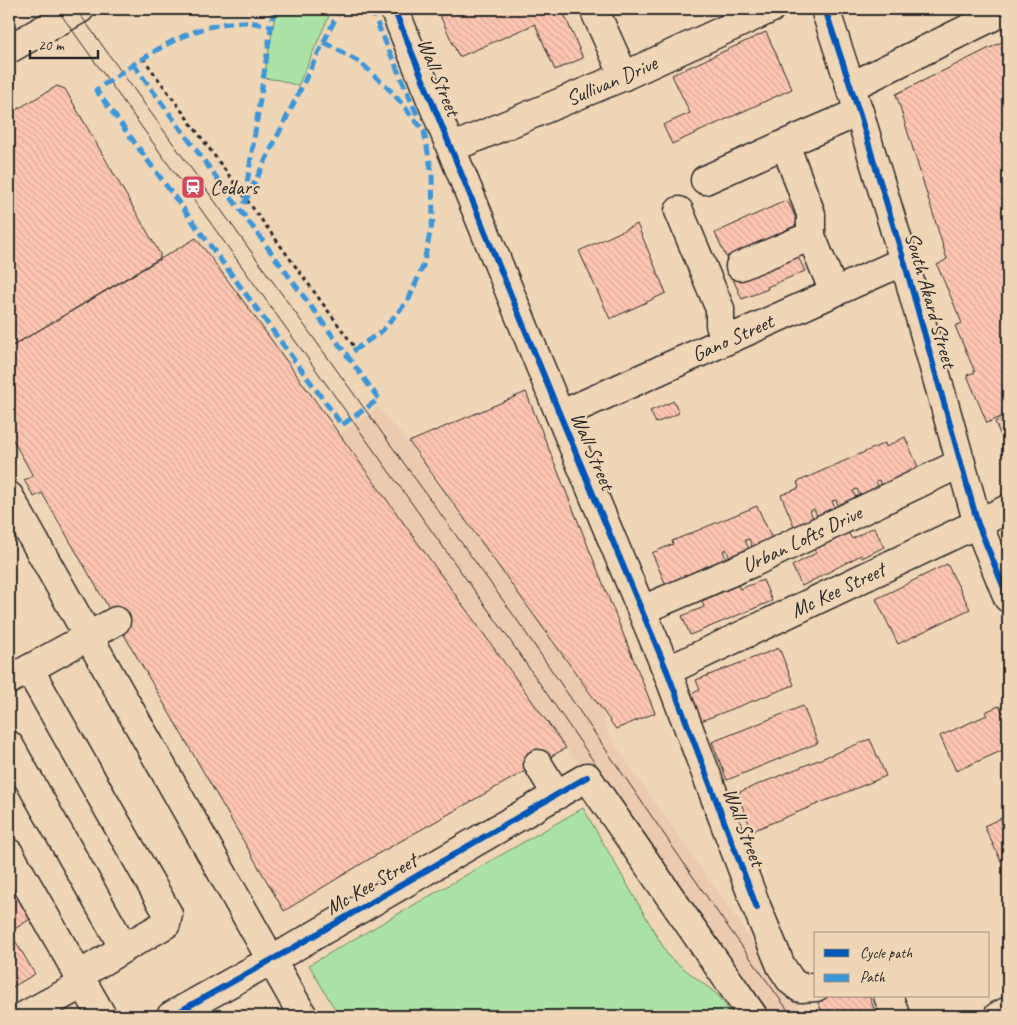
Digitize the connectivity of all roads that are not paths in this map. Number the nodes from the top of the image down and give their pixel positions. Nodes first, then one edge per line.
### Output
1 (80, 9) edge
2 (394, 9) edge
3 (594, 9) edge
4 (770, 9) edge
5 (825, 9) edge
6 (1008, 9) edge
7 (9, 49) edge
8 (624, 76) junction
9 (850, 86) junction
10 (859, 112) junction
11 (785, 144) junction
12 (451, 148) junction
13 (705, 180) dead end
14 (679, 211) dead end
15 (811, 236) junction
16 (904, 261) junction
17 (740, 266) dead end
18 (834, 292) junction
19 (727, 340) junction
20 (560, 415) junction
21 (961, 464) junction
22 (9, 496) edge
23 (1008, 509) edge
24 (978, 524) junction
25 (1008, 598) edge
26 (642, 610) junction
27 (116, 621) dead end
28 (88, 635) junction
29 (667, 671) junction
30 (19, 675) edge
31 (9, 745) edge
32 (538, 764) dead end
33 (557, 795) junction
34 (9, 854) edge
35 (124, 948) junction
36 (271, 960) junction
37 (80, 980) junction
38 (814, 987) edge
39 (889, 998) edge
40 (1008, 1012) edge
41 (24, 1016) edge
42 (102, 1016) edge
43 (170, 1016) edge
44 (303, 1016) edge
45 (753, 1016) edge
46 (896, 1016) edge
47 (998, 1016) edge

1 - 7 street
2 - 12 street, Wall Street
3 - 8 street
4 - 8 street, Sullivan Drive
5 - 9 street, South Akard Street
6 - 9 street
8 - 12 street, Sullivan Drive
9 - 10 street, South Akard Street
10 - 11 street
10 - 16 street, South Akard Street
11 - 13 street
11 - 15 street
12 - 20 street, Wall Street
14 - 19 street
15 - 17 street
15 - 18 street
16 - 18 street, Gano Street
16 - 21 street, South Akard Street
18 - 19 street, Gano Street
19 - 20 street, Gano Street
20 - 26 street, Wall Street
21 - 24 street, South Akard Street
21 - 26 street, Urban Lofts Drive
22 - 28 street
23 - 24 street, Mc Kee Street
24 - 25 street, South Akard Street
24 - 29 street, Mc Kee Street
26 - 29 street, Wall Street
27 - 28 street
28 - 30 street
28 - 36 street
29 - 38 street, Wall Street
30 - 35 street
31 - 35 street
32 - 33 street
33 - 36 street, Mc Kee Street
33 - 45 street, Mc Kee Street
34 - 37 street
35 - 37 street
36 - 43 street, Mc Kee Street
36 - 44 street
37 - 41 street
37 - 42 street
39 - 46 street
40 - 47 street

